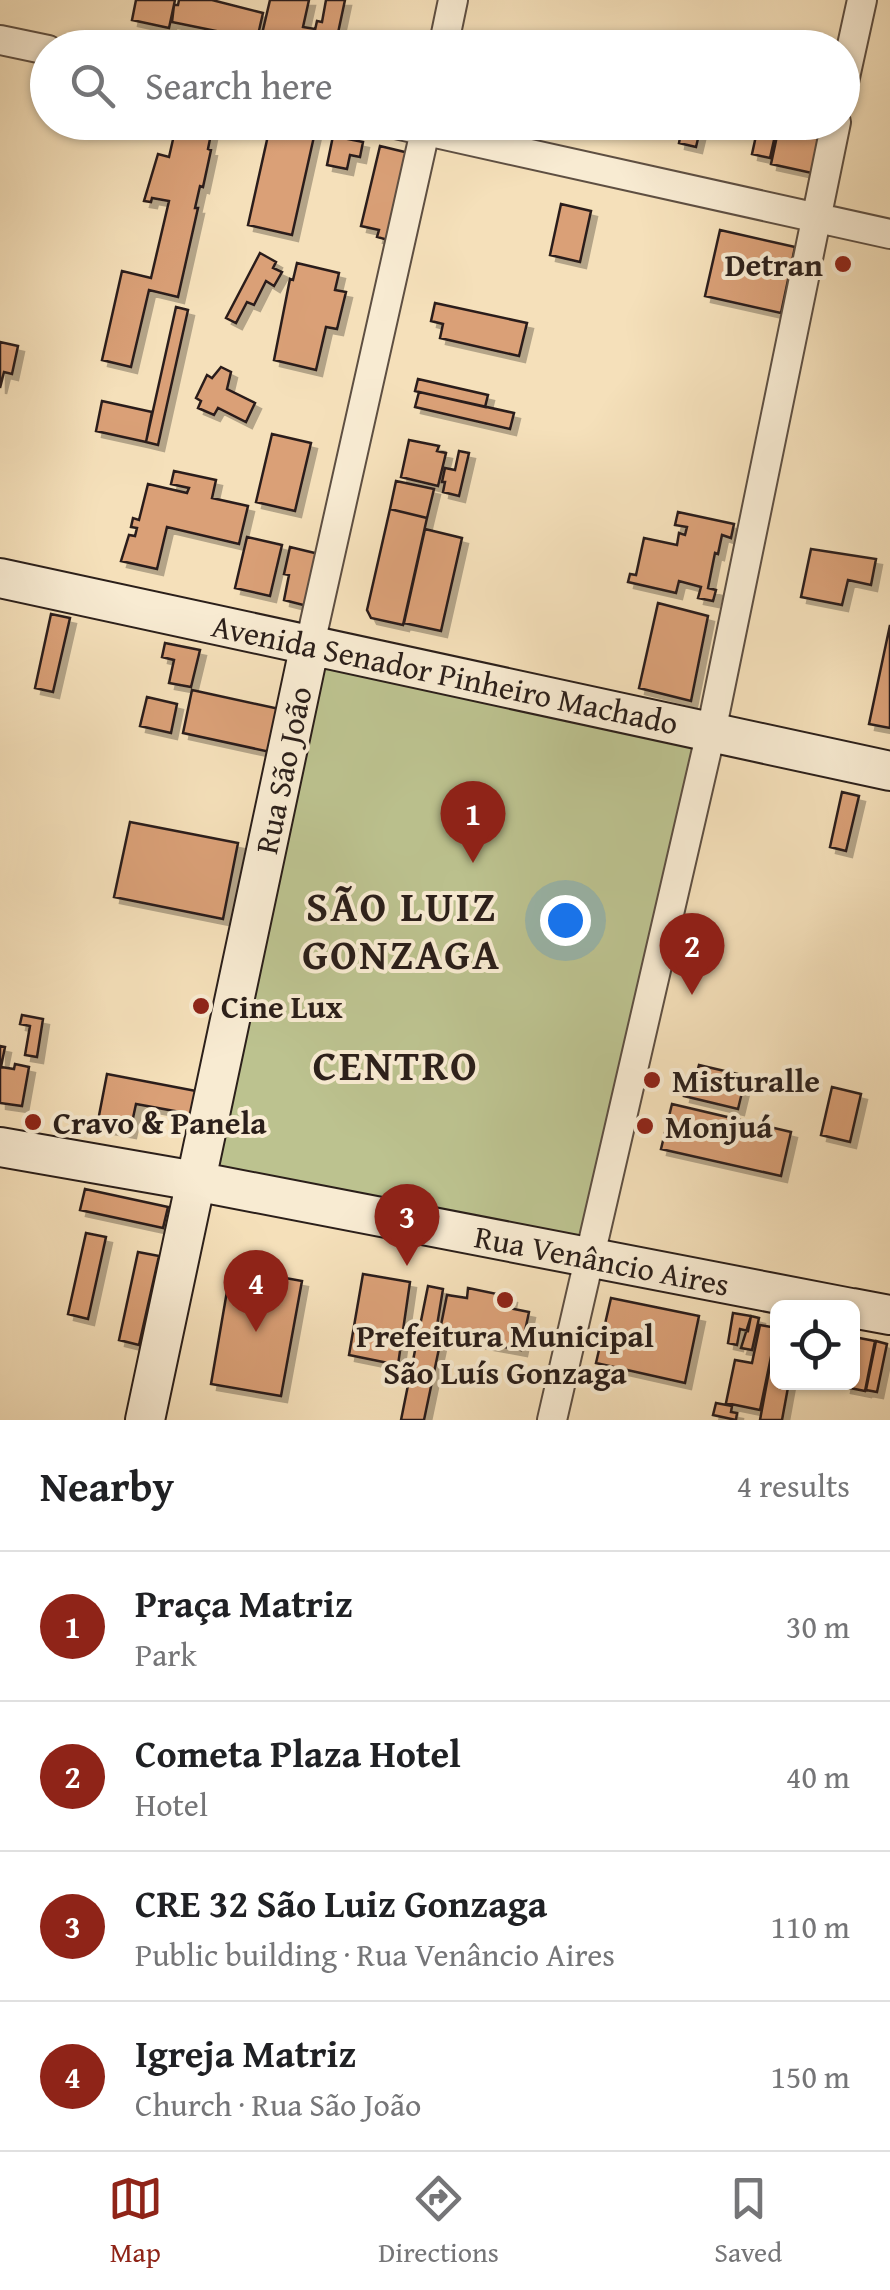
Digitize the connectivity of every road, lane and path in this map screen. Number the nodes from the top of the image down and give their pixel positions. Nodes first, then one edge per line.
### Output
1 (453, 0) edge
2 (862, 0) edge
3 (447, 30) edge
4 (855, 30) edge
5 (0, 40) edge
6 (30, 46) edge
7 (423, 140) edge
8 (483, 140) edge
9 (832, 140) edge
10 (816, 216) junction
11 (890, 234) edge
12 (0, 578) edge
13 (310, 644) junction
14 (711, 732) junction
15 (890, 771) edge
16 (0, 1148) edge
17 (195, 1181) junction
18 (590, 1258) junction
19 (810, 1300) edge
20 (860, 1309) edge
21 (890, 1315) edge
22 (145, 1420) edge
23 (552, 1420) edge

1 - 3 street
2 - 4 street
5 - 6 street
7 - 13 street, Rua São João
8 - 10 street
9 - 10 street
10 - 11 street
10 - 14 street
12 - 13 main road, Avenida Senador Pinheiro Machado
13 - 14 main road, Avenida Senador Pinheiro Machado
13 - 17 main road, Rua São João
14 - 15 main road, Avenida Senador Pinheiro Machado
14 - 18 street
16 - 17 main road, Rua Venâncio Aires
17 - 18 main road, Rua Venâncio Aires
17 - 22 main road, Rua São João
18 - 19 main road, Rua Venâncio Aires
18 - 23 street
20 - 21 main road, Rua Venâncio Aires

